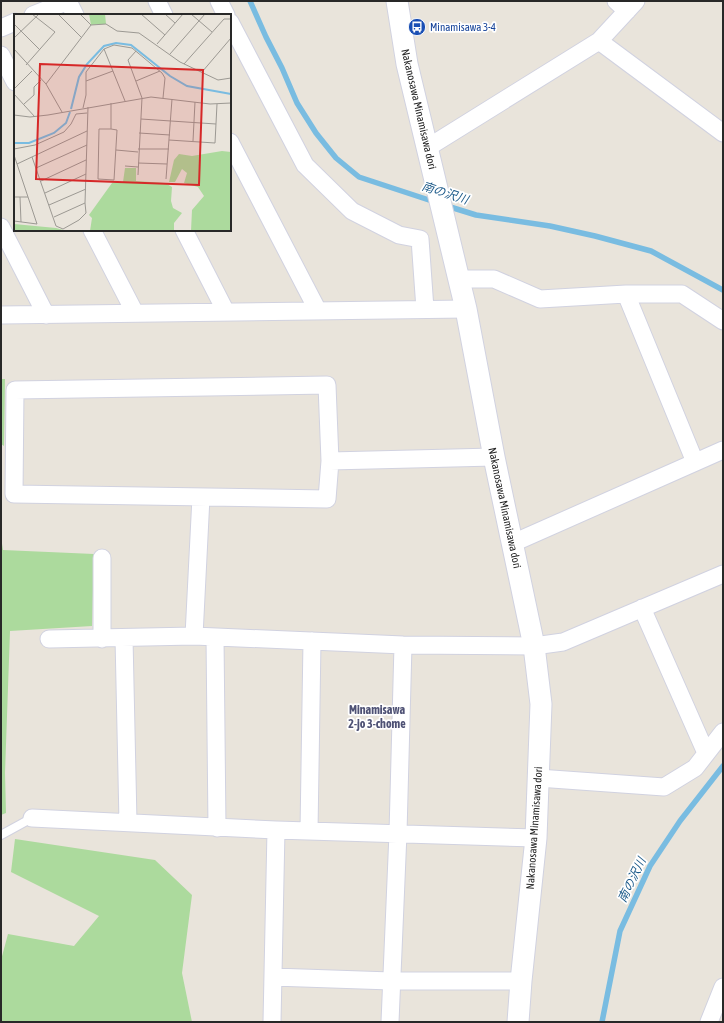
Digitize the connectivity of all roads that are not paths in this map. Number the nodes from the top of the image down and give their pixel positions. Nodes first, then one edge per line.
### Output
1 (68, 1) edge
2 (157, 1) edge
3 (219, 1) edge
4 (397, 1) edge
5 (626, 4) edge
6 (36, 14) edge
7 (74, 14) edge
8 (164, 14) edge
9 (226, 14) edge
10 (14, 22) edge
11 (231, 24) edge
12 (1, 28) edge
13 (599, 41) junction
14 (1, 55) edge
15 (14, 80) edge
16 (723, 133) edge
17 (231, 144) edge
18 (427, 148) junction
19 (1, 227) edge
20 (93, 231) edge
21 (185, 231) edge
22 (456, 269) junction
23 (626, 294) junction
24 (466, 309) junction
25 (425, 310) junction
26 (318, 311) junction
27 (226, 312) junction
28 (135, 313) junction
29 (46, 314) junction
30 (1, 315) edge
31 (723, 321) edge
32 (723, 450) edge
33 (494, 457) junction
34 (330, 460) junction
35 (695, 462) junction
36 (201, 497) junction
37 (513, 543) junction
38 (102, 558) dead end
39 (723, 574) edge
40 (642, 608) junction
41 (194, 636) junction
42 (215, 637) junction
43 (124, 638) junction
44 (102, 639) junction
45 (49, 640) dead end
46 (312, 641) junction
47 (403, 645) junction
48 (534, 646) junction
49 (723, 732) edge
50 (706, 753) junction
51 (538, 778) junction
52 (32, 818) joint
53 (128, 822) junction
54 (217, 828) junction
55 (276, 830) junction
56 (309, 831) junction
57 (398, 833) junction
58 (1, 835) edge
59 (536, 838) junction
60 (273, 977) junction
61 (391, 981) junction
62 (521, 981) junction
63 (723, 987) edge
64 (711, 1021) edge
65 (272, 1022) edge
66 (390, 1022) edge
67 (518, 1022) edge

1 - 6 street
1 - 7 street
2 - 8 street
3 - 9 street
4 - 18 street, Nakanosawa Minamisawa dori
5 - 13 street
10 - 12 street
11 - 25 street
13 - 16 street
13 - 18 street
14 - 15 street
17 - 26 street
18 - 22 street, Nakanosawa Minamisawa dori
19 - 29 street
20 - 28 street
21 - 27 street
22 - 23 street
22 - 24 street, Nakanosawa Minamisawa dori
23 - 31 street
23 - 35 street
24 - 25 street
24 - 33 street, Nakanosawa Minamisawa dori
25 - 26 street
26 - 27 street
27 - 28 street
28 - 29 street
29 - 30 street
32 - 35 street
33 - 34 street
33 - 37 street, Nakanosawa Minamisawa dori
34 - 36 street
34 - 36 street
35 - 37 street
36 - 41 street
37 - 48 street, Nakanosawa Minamisawa dori
38 - 44 street
39 - 40 street
40 - 48 street
40 - 50 street
41 - 42 street
41 - 43 street
42 - 46 street
42 - 54 street
43 - 44 street
43 - 53 street
44 - 45 street
46 - 47 street
46 - 56 street
47 - 48 street
47 - 57 street
48 - 51 street, Nakanosawa Minamisawa dori
49 - 50 street
50 - 51 street
51 - 59 street, Nakanosawa Minamisawa dori
52 - 53 street
52 - 58 lane
53 - 54 street
54 - 55 street
55 - 56 street
55 - 60 street
56 - 57 street
57 - 59 street
57 - 61 street
59 - 62 street, Nakanosawa Minamisawa dori
60 - 61 street
60 - 65 street
61 - 62 street
61 - 66 street
62 - 67 street, Nakanosawa Minamisawa dori
63 - 64 street

